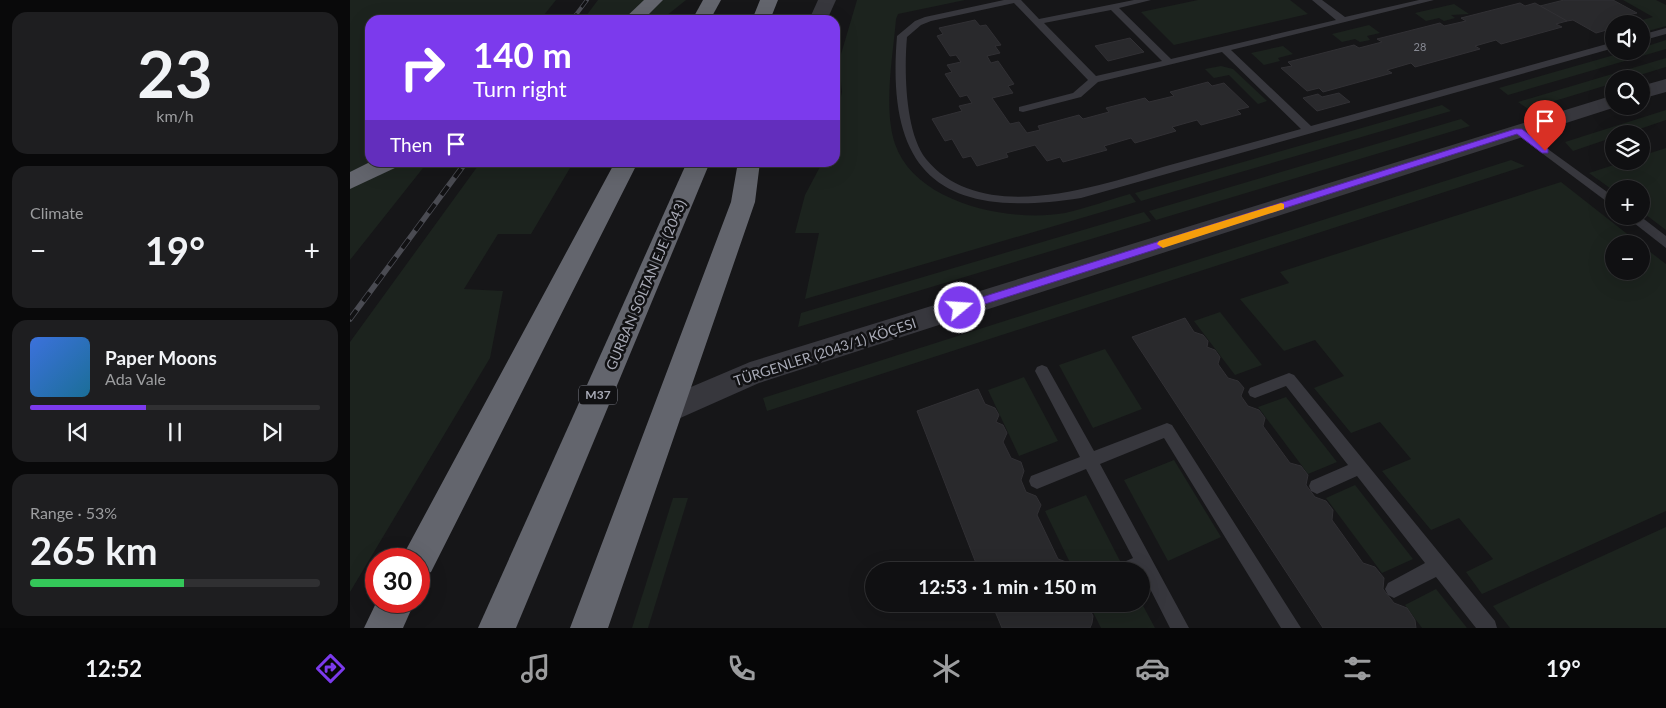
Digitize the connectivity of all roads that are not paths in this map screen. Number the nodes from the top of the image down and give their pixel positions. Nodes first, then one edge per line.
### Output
1 (654, 0) edge
2 (712, 0) edge
3 (771, 0) edge
4 (827, 0) edge
5 (1016, 0) edge
6 (1147, 0) edge
7 (1316, 0) edge
8 (1430, 0) edge
9 (1113, 7) junction
10 (638, 15) edge
11 (704, 15) edge
12 (764, 15) edge
13 (770, 15) edge
14 (820, 15) edge
15 (1344, 21) junction
16 (1038, 22) junction
17 (1666, 31) edge
18 (1650, 35) edge
19 (1605, 48) edge
20 (1224, 49) junction
21 (1169, 62) junction
22 (1094, 80) junction
23 (1666, 85) edge
24 (1650, 90) edge
25 (1605, 104) edge
26 (1023, 109) dead end
27 (1309, 130) junction
28 (1518, 131) junction
29 (379, 167) edge
30 (624, 167) edge
31 (697, 167) edge
32 (747, 167) edge
33 (756, 167) edge
34 (350, 181) edge
35 (1605, 196) edge
36 (743, 202) junction
37 (1643, 225) edge
38 (1666, 243) edge
39 (1042, 371) dead end
40 (1255, 392) dead end
41 (669, 410) junction
42 (1090, 461) junction
43 (1360, 467) junction
44 (1037, 481) dead end
45 (1317, 486) dead end
46 (425, 548) edge
47 (1144, 562) edge
48 (1439, 566) junction
49 (1150, 573) edge
50 (1394, 589) dead end
51 (392, 613) edge
52 (384, 628) edge
53 (497, 628) edge
54 (589, 628) edge
55 (1180, 628) edge
56 (1292, 628) edge
57 (1488, 628) edge

1 - 10 highway
2 - 11 highway
3 - 12 highway
3 - 13 highway
4 - 14 street
5 - 16 lane
5 - 27 lane
6 - 9 lane
7 - 15 lane
8 - 15 lane
9 - 16 lane
9 - 21 lane
15 - 20 lane
16 - 22 lane
17 - 18 lane
19 - 27 lane
20 - 21 lane
20 - 27 lane
21 - 22 lane
22 - 26 lane
23 - 24 street
25 - 28 street, TÜRGENLER (2043/1) KÖÇESI
28 - 35 lane
28 - 41 street, TÜRGENLER (2043/1) KÖÇESI
29 - 34 highway
30 - 46 highway
31 - 53 highway, GURBAN SOLTAN EJE (2043) / M37
32 - 36 highway
33 - 36 street
36 - 41 highway
37 - 38 lane
39 - 42 lane
40 - 43 lane
41 - 54 highway
42 - 44 lane
42 - 47 lane
42 - 56 lane
43 - 45 lane
43 - 48 lane
48 - 50 lane
48 - 57 lane
49 - 55 lane
51 - 52 highway

